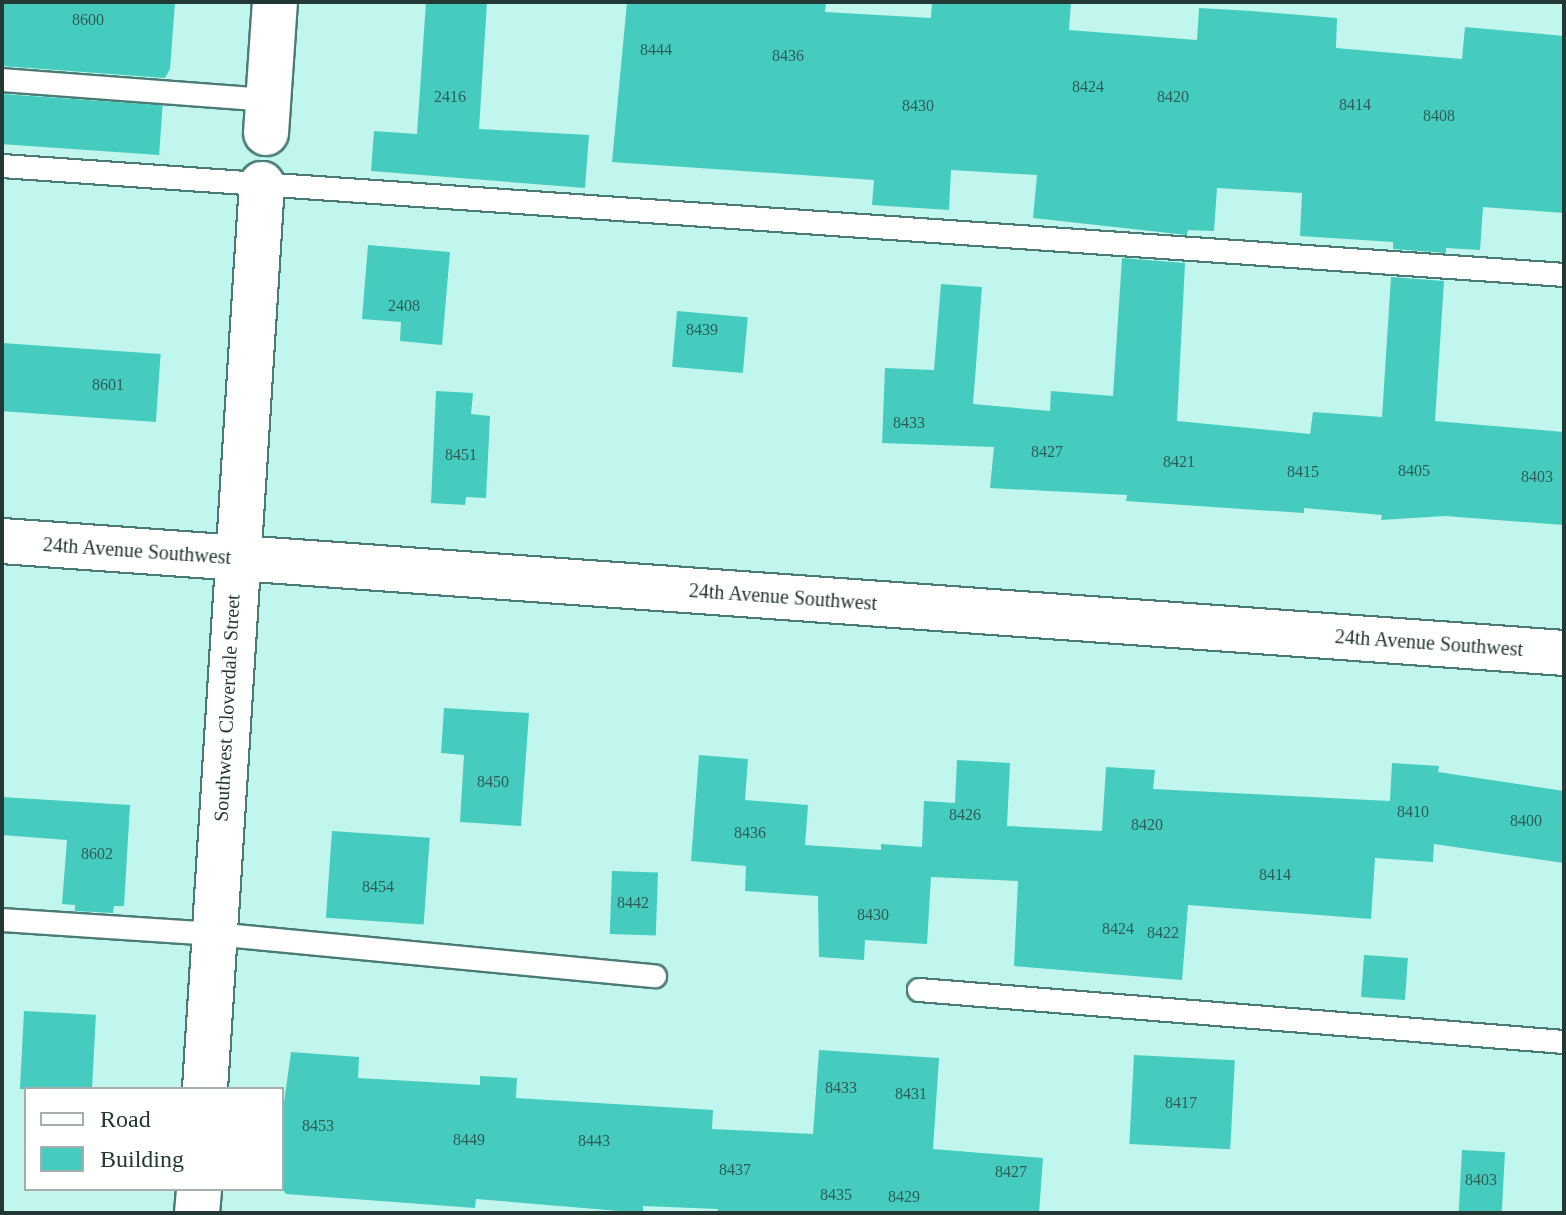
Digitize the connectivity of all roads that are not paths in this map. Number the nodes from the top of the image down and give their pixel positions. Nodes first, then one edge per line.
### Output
1 (275, 2) edge
2 (2, 80) edge
3 (267, 116) joint
4 (2, 166) edge
5 (262, 184) junction
6 (1564, 275) edge
7 (2, 541) edge
8 (236, 558) junction
9 (1564, 653) edge
10 (2, 920) edge
11 (215, 934) junction
12 (655, 976) dead end
13 (919, 990) dead end
14 (1564, 1042) edge
15 (205, 1087) edge
16 (199, 1191) edge
17 (197, 1213) edge

1 - 3 street
2 - 3 lane
4 - 5 lane
5 - 6 lane
5 - 8 street, Southwest Cloverdale Street
7 - 8 street, 24th Avenue Southwest
8 - 9 street, 24th Avenue Southwest
8 - 11 street, Southwest Cloverdale Street
10 - 11 lane
11 - 12 lane
11 - 15 street, Southwest Cloverdale Street
13 - 14 lane
16 - 17 street

